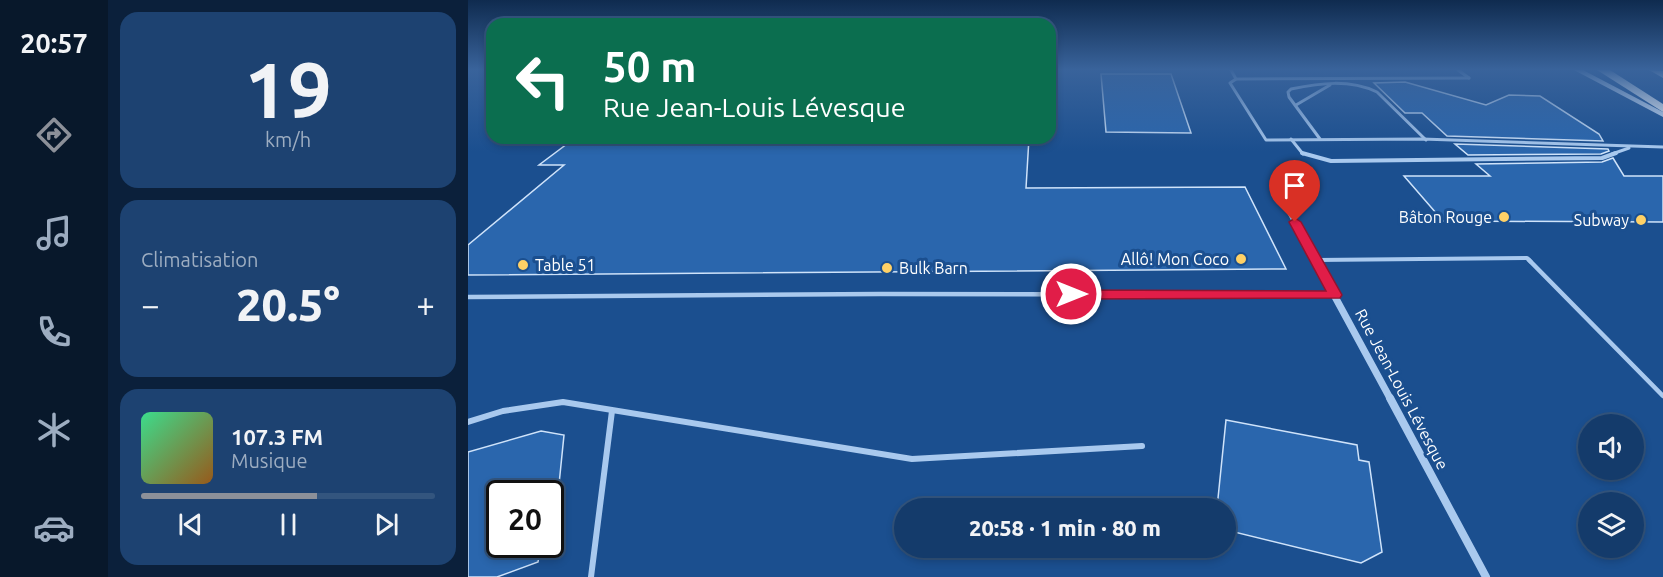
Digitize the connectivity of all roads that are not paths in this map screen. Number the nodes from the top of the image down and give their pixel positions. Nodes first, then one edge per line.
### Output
1 (1239, 97) edge
2 (1289, 97) edge
3 (1309, 97) edge
4 (1382, 97) edge
5 (1627, 97) edge
6 (1644, 97) edge
7 (1296, 105) junction
8 (1663, 109) edge
9 (1663, 116) edge
10 (1320, 139) junction
11 (1291, 140) junction
12 (1426, 140) junction
13 (1632, 147) junction
14 (1663, 147) edge
15 (1274, 183) dead end
16 (1316, 260) junction
17 (1335, 295) junction
18 (468, 297) edge
19 (1663, 396) edge
20 (612, 411) junction
21 (468, 422) edge
22 (1142, 446) dead end
23 (591, 577) edge
24 (1486, 577) edge

1 - 11 lane
2 - 7 lane
3 - 7 lane
4 - 12 lane
5 - 9 main road
6 - 8 highway
7 - 10 lane
10 - 11 lane
10 - 12 lane
11 - 13 lane
12 - 13 lane
13 - 14 lane
15 - 16 street, Rue Jean-Louis Lévesque
16 - 17 street, Rue Jean-Louis Lévesque
16 - 19 lane
17 - 18 lane
17 - 24 street, Rue Jean-Louis Lévesque
20 - 21 lane
20 - 22 lane
20 - 23 lane

